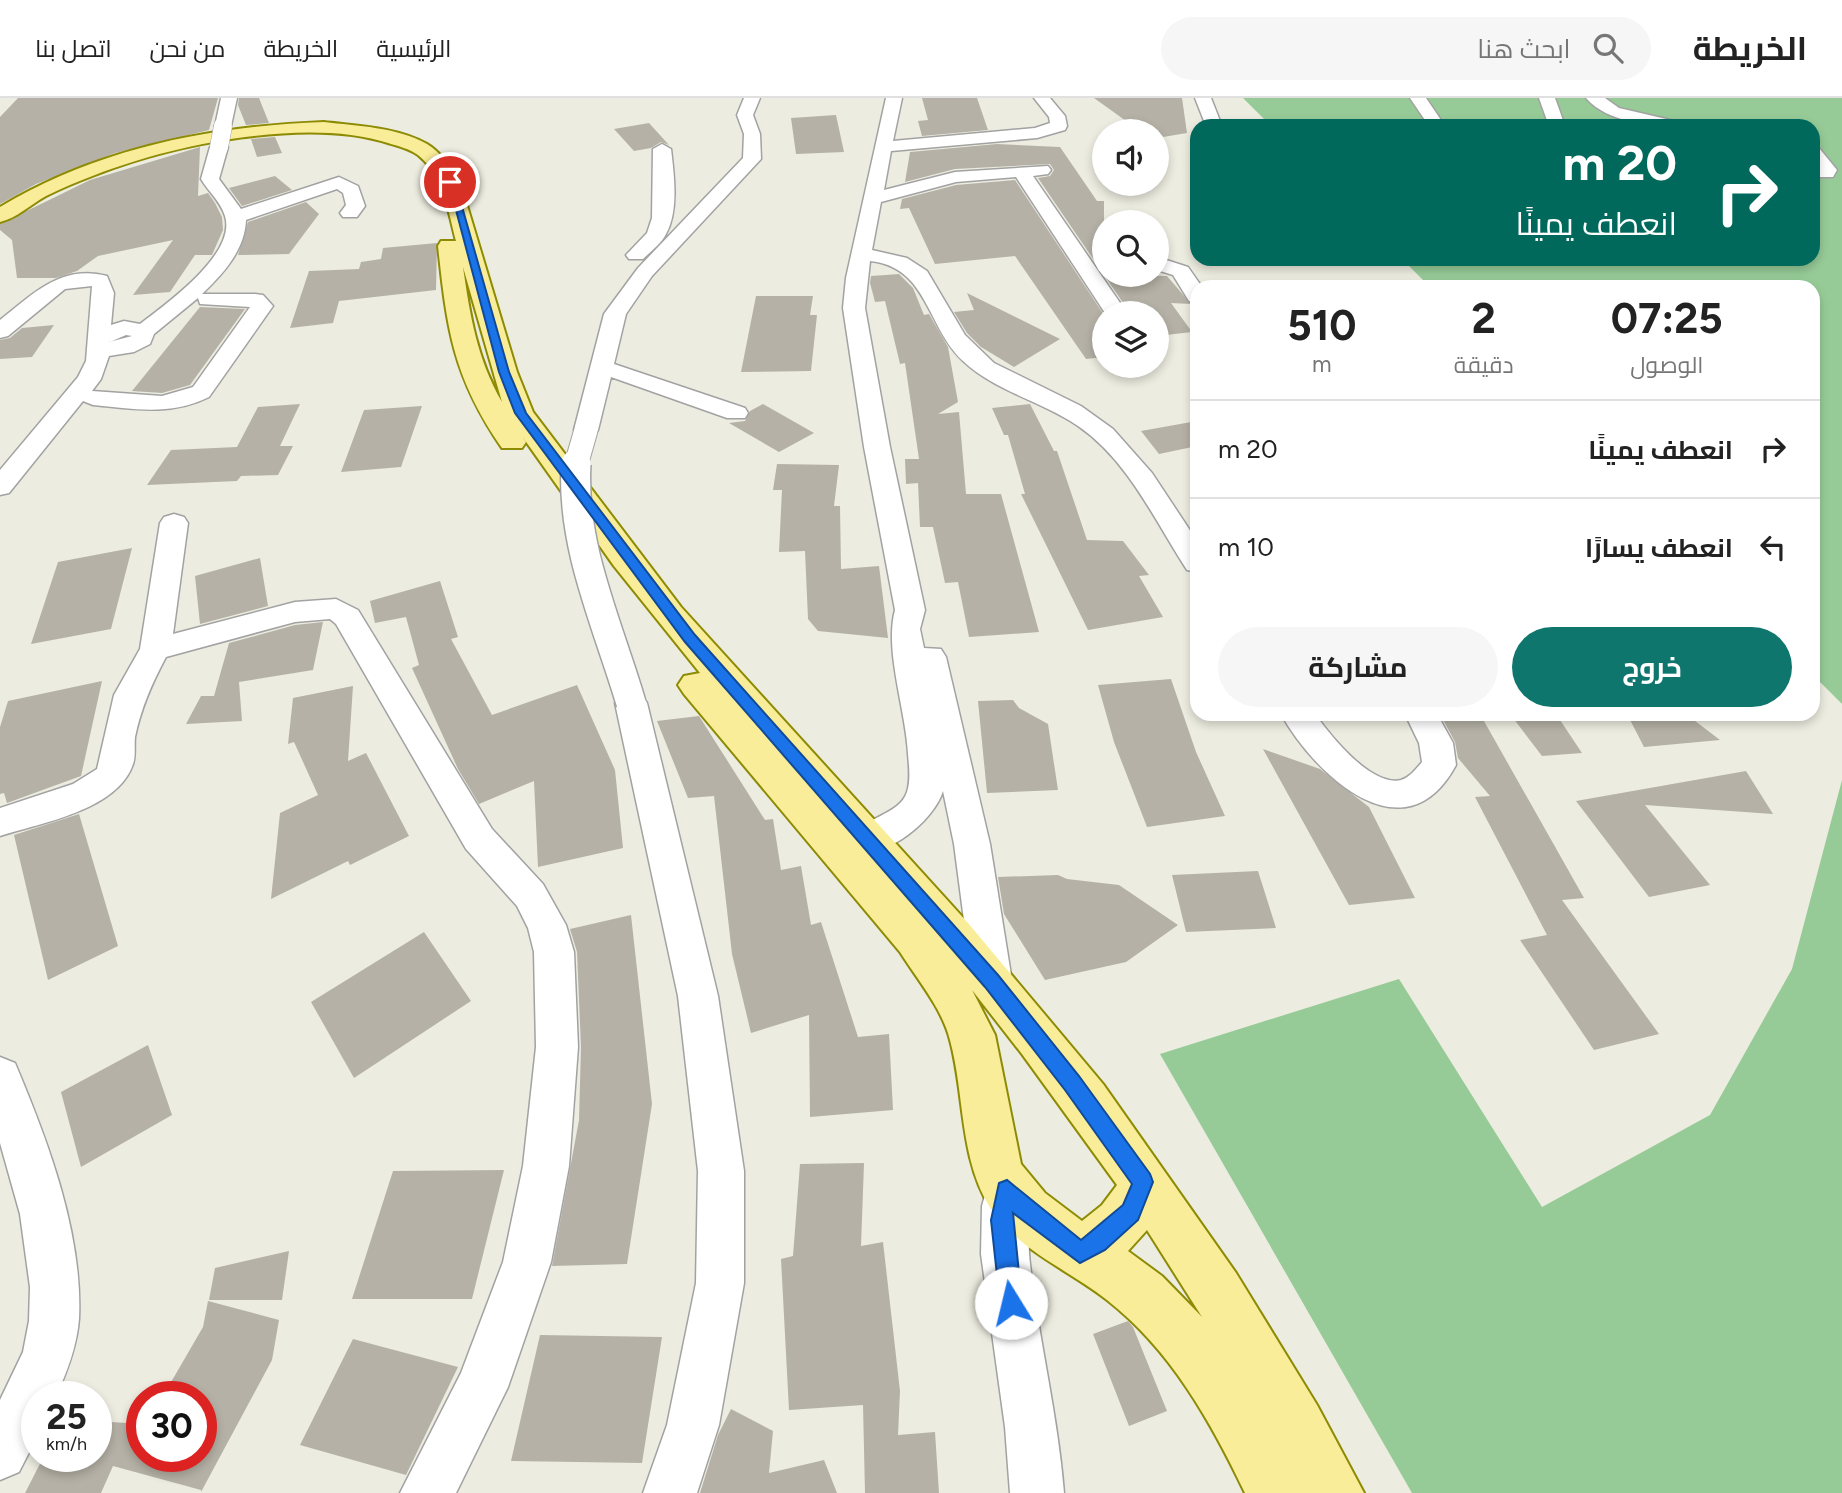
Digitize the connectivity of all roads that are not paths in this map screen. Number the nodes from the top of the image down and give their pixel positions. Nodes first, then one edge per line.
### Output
1 (229, 98) edge
2 (894, 98) edge
3 (1042, 98) edge
4 (1203, 98) edge
5 (1418, 98) edge
6 (1547, 98) edge
7 (1594, 98) edge
8 (743, 102) edge
9 (1211, 119) edge
10 (1432, 119) edge
11 (1554, 119) edge
12 (1644, 119) edge
13 (223, 124) junction
14 (355, 126) junction
15 (882, 147) junction
16 (662, 149) dead end
17 (218, 150) junction
18 (390, 159) dead end
19 (1820, 160) edge
20 (1042, 170) dead end
21 (1021, 171) junction
22 (1820, 172) edge
23 (875, 198) junction
24 (350, 213) dead end
25 (0, 216) edge
26 (236, 218) junction
27 (0, 230) edge
28 (862, 255) junction
29 (1079, 257) junction
30 (1092, 258) edge
31 (1169, 266) edge
32 (1190, 285) edge
33 (629, 292) junction
34 (208, 299) dead end
35 (1108, 301) edge
36 (100, 308) junction
37 (0, 331) edge
38 (138, 334) junction
39 (100, 341) junction
40 (601, 367) junction
41 (93, 398) junction
42 (736, 413) dead end
43 (0, 487) edge
44 (0, 509) edge
45 (174, 523) dead end
46 (1190, 553) edge
47 (910, 610) junction
48 (155, 649) junction
49 (1302, 721) edge
50 (1425, 721) edge
51 (0, 822) edge
52 (869, 839) junction
53 (992, 981) junction
54 (0, 1078) edge
55 (1143, 1182) junction
56 (1007, 1190) junction
57 (1080, 1252) junction
58 (5, 1433) edge
59 (428, 1493) edge
60 (670, 1493) edge
61 (1037, 1493) edge
62 (1276, 1493) edge
63 (1334, 1493) edge

1 - 13 street
2 - 15 street
3 - 15 street
4 - 9 street
5 - 10 street
6 - 11 street
7 - 12 street
8 - 33 street
13 - 14 main road
13 - 17 street, bridge
14 - 25 main road
14 - 52 main road
15 - 23 street
16 - 33 street
17 - 18 main road
17 - 26 street
19 - 22 street
20 - 21 street
21 - 23 street
21 - 29 street
23 - 28 street
24 - 26 street
26 - 38 street
27 - 56 main road
28 - 46 street
28 - 47 street
29 - 30 street
29 - 35 street
31 - 32 street
33 - 40 street
34 - 41 street
36 - 37 street
36 - 38 street
36 - 39 street
38 - 39 street
38 - 41 street
39 - 43 street
40 - 42 street
40 - 60 street, bridge
41 - 44 street
45 - 48 street
47 - 52 street
47 - 53 street
48 - 51 street
48 - 59 street
49 - 50 street
52 - 53 main road
53 - 55 main road
54 - 58 street
55 - 57 main road
55 - 63 main road
56 - 57 main road
56 - 61 street
57 - 62 main road

